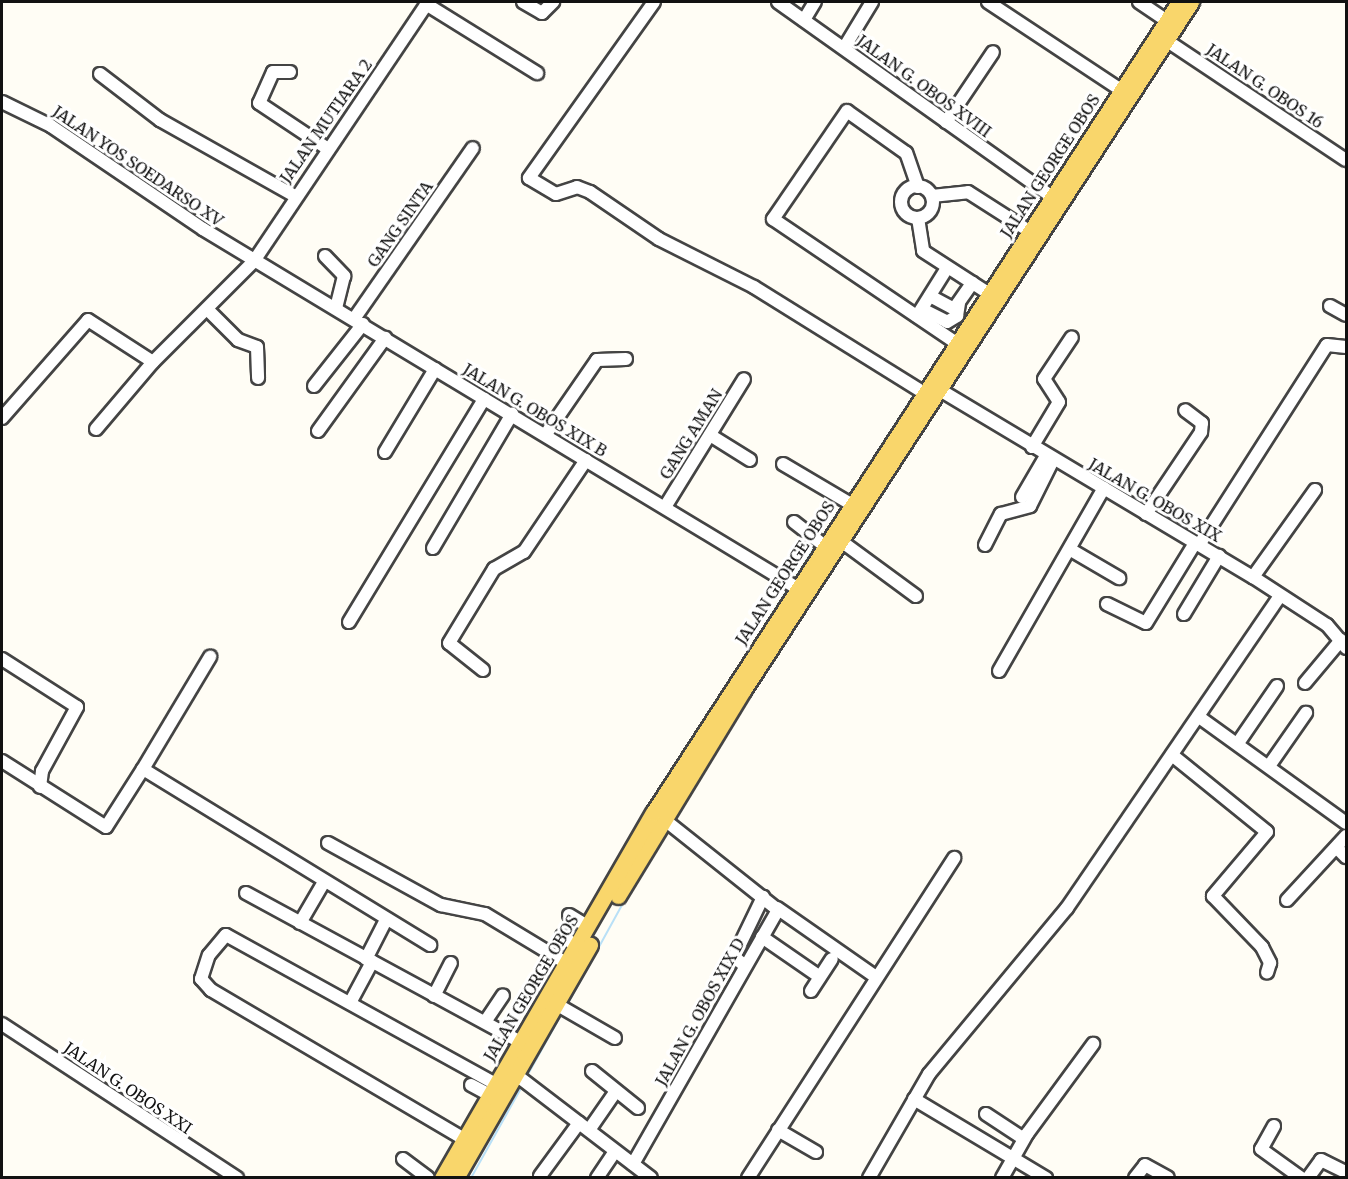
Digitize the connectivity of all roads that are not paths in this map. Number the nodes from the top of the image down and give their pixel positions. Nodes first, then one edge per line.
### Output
1 (523, 2) edge
2 (553, 2) edge
3 (654, 2) edge
4 (778, 2) edge
5 (815, 2) edge
6 (872, 2) edge
7 (988, 2) edge
8 (1139, 2) edge
9 (1179, 2) edge
10 (1191, 2) edge
11 (427, 3) edge
12 (804, 20) junction
13 (1167, 21) junction
14 (1166, 40) junction
15 (843, 48) junction
16 (993, 52) dead end
17 (290, 72) dead end
18 (537, 73) dead end
19 (100, 74) dead end
20 (1121, 90) junction
21 (2, 102) edge
22 (946, 122) junction
23 (473, 148) dead end
24 (328, 149) junction
25 (1347, 160) edge
26 (918, 187) junction
27 (293, 195) junction
28 (932, 196) junction
29 (1051, 196) junction
30 (918, 218) junction
31 (1025, 228) junction
32 (325, 256) dead end
33 (254, 261) junction
34 (947, 268) junction
35 (972, 283) junction
36 (988, 293) junction
37 (930, 296) junction
38 (959, 304) junction
39 (1330, 306) dead end
40 (336, 308) junction
41 (207, 309) junction
42 (920, 313) junction
43 (1347, 315) edge
44 (359, 321) junction
45 (385, 338) junction
46 (1072, 338) dead end
47 (952, 340) junction
48 (1347, 347) edge
49 (626, 360) dead end
50 (153, 362) junction
51 (435, 369) junction
52 (258, 378) dead end
53 (744, 379) dead end
54 (314, 386) dead end
55 (920, 390) junction
56 (940, 390) junction
57 (484, 399) junction
58 (1185, 410) dead end
59 (512, 414) junction
60 (2, 418) edge
61 (96, 429) dead end
62 (318, 431) dead end
63 (546, 434) junction
64 (710, 435) junction
65 (1032, 447) junction
66 (385, 452) dead end
67 (1049, 458) junction
68 (586, 460) junction
69 (750, 460) dead end
70 (783, 464) dead end
71 (1104, 488) junction
72 (1315, 490) dead end
73 (1022, 496) dead end
74 (851, 504) junction
75 (665, 507) junction
76 (1146, 514) junction
77 (795, 522) dead end
78 (842, 541) junction
79 (1197, 544) junction
80 (985, 545) dead end
81 (825, 546) junction
82 (433, 548) dead end
83 (1071, 550) junction
84 (1219, 556) junction
85 (1253, 577) junction
86 (1119, 578) dead end
87 (797, 588) junction
88 (916, 596) dead end
89 (1280, 596) junction
90 (1107, 604) dead end
91 (1184, 614) dead end
92 (349, 622) dead end
93 (1344, 644) edge
94 (210, 657) dead end
95 (2, 659) edge
96 (483, 670) dead end
97 (999, 671) dead end
98 (1305, 682) dead end
99 (1277, 686) dead end
100 (1306, 713) dead end
101 (1199, 717) junction
102 (1238, 743) junction
103 (1172, 755) junction
104 (2, 761) edge
105 (1269, 765) junction
106 (142, 769) junction
107 (40, 787) junction
108 (664, 820) junction
109 (1347, 823) edge
110 (1347, 836) edge
111 (328, 843) dead end
112 (1336, 848) junction
113 (1347, 857) edge
114 (954, 858) dead end
115 (324, 882) junction
116 (246, 893) dead end
117 (763, 897) junction
118 (1287, 900) dead end
119 (777, 908) junction
120 (569, 915) dead end
121 (386, 921) junction
122 (300, 923) junction
123 (589, 927) junction
124 (562, 936) dead end
125 (762, 937) junction
126 (430, 945) dead end
127 (578, 947) junction
128 (832, 958) dead end
129 (369, 961) junction
130 (452, 963) dead end
131 (566, 963) junction
132 (744, 965) junction
133 (1268, 973) dead end
134 (820, 977) junction
135 (876, 977) junction
136 (811, 991) dead end
137 (503, 995) dead end
138 (434, 996) junction
139 (350, 1003) junction
140 (556, 1004) junction
141 (485, 1022) junction
142 (2, 1024) edge
143 (615, 1038) dead end
144 (519, 1041) junction
145 (1093, 1044) dead end
146 (592, 1071) dead end
147 (515, 1074) junction
148 (471, 1085) dead end
149 (492, 1089) junction
150 (616, 1091) junction
151 (914, 1100) junction
152 (638, 1108) dead end
153 (986, 1114) dead end
154 (1274, 1126) dead end
155 (584, 1127) junction
156 (778, 1130) junction
157 (464, 1139) junction
158 (1024, 1139) junction
159 (816, 1152) dead end
160 (614, 1153) junction
161 (403, 1159) dead end
162 (1012, 1160) junction
163 (633, 1164) junction
164 (1347, 1172) edge
165 (540, 1176) dead end
166 (237, 1178) edge
167 (428, 1178) edge
168 (442, 1178) edge
169 (456, 1178) edge
170 (597, 1178) edge
171 (651, 1178) edge
172 (748, 1178) edge
173 (868, 1178) edge
174 (1002, 1178) edge
175 (1046, 1178) edge
176 (1135, 1178) edge
177 (1168, 1178) edge
178 (1301, 1178) edge
179 (1308, 1178) edge

1 - 2 street
3 - 55 street
4 - 12 street, JALAN G. OBOS XVIII
5 - 12 street
6 - 15 street
7 - 20 street
8 - 13 street
9 - 13 main road, JALAN GEORGE OBOS
10 - 14 main road, JALAN GEORGE OBOS
11 - 18 street
11 - 24 street, JALAN MUTIARA 2
12 - 15 street, JALAN G. OBOS XVIII
13 - 20 main road, JALAN GEORGE OBOS
14 - 25 street, JALAN G. OBOS 16
14 - 56 main road, JALAN GEORGE OBOS
15 - 22 street, JALAN G. OBOS XVIII
16 - 22 street
17 - 24 street
19 - 27 street
20 - 29 main road, JALAN GEORGE OBOS
21 - 33 street, JALAN YOS SOEDARSO XV
22 - 29 street, JALAN G. OBOS XVIII
23 - 44 street, GANG SINTA
24 - 27 street, JALAN MUTIARA 2
26 - 28 street
26 - 30 street
26 - 42 street
27 - 33 street, JALAN MUTIARA 2
28 - 30 street
28 - 31 street
29 - 31 main road, JALAN GEORGE OBOS
30 - 34 street
31 - 36 main road, JALAN GEORGE OBOS
32 - 40 street
33 - 40 street, JALAN G. OBOS XIX B
33 - 41 street, JALAN MUTIARA 2
34 - 35 street
34 - 37 street
35 - 36 street
35 - 38 street
36 - 47 main road, JALAN GEORGE OBOS
37 - 38 street
37 - 42 street
38 - 42 street
39 - 43 street
40 - 44 street, JALAN G. OBOS XIX B
41 - 50 street, JALAN MUTIARA 2
41 - 52 street
42 - 47 street
44 - 45 street, JALAN G. OBOS XIX B
44 - 54 street, GANG SINTA
45 - 51 street, JALAN G. OBOS XIX B
45 - 62 street
46 - 65 street
47 - 55 main road, JALAN GEORGE OBOS
48 - 79 street
49 - 63 street
50 - 60 street
50 - 61 street, JALAN MUTIARA 2
51 - 57 street, JALAN G. OBOS XIX B
51 - 66 street
53 - 64 street, GANG AMAN
55 - 74 main road, JALAN GEORGE OBOS
56 - 65 street, JALAN G. OBOS XIX
56 - 78 main road, JALAN GEORGE OBOS
57 - 59 street, JALAN G. OBOS XIX B
57 - 92 street
58 - 76 street
59 - 63 street, JALAN G. OBOS XIX B
59 - 82 street
63 - 68 street, JALAN G. OBOS XIX B
64 - 69 street
64 - 75 street, GANG AMAN
65 - 67 street, JALAN G. OBOS XIX
67 - 71 street, JALAN G. OBOS XIX
67 - 73 street
67 - 80 street
68 - 75 street, JALAN G. OBOS XIX B
68 - 96 street
70 - 74 street
71 - 76 street, JALAN G. OBOS XIX
71 - 83 street
72 - 85 street
74 - 81 main road, JALAN GEORGE OBOS
75 - 87 street, JALAN G. OBOS XIX B
76 - 79 street, JALAN G. OBOS XIX
77 - 81 street
78 - 88 street
78 - 108 main road, JALAN GEORGE OBOS
79 - 84 street, JALAN G. OBOS XIX
79 - 90 street
81 - 87 main road, JALAN GEORGE OBOS
83 - 86 street
83 - 97 street
84 - 85 street, JALAN G. OBOS XIX
84 - 91 street
85 - 89 street, JALAN G. OBOS XIX
87 - 123 main road, JALAN GEORGE OBOS
89 - 93 street, JALAN G. OBOS XIX
89 - 101 street
93 - 98 street
94 - 106 street
95 - 107 street
99 - 102 street
100 - 105 street
101 - 102 street
101 - 103 street
102 - 105 street
103 - 133 street
103 - 151 street
104 - 107 street
105 - 109 street
106 - 107 street
106 - 115 street
108 - 117 street
108 - 140 main road, JALAN GEORGE OBOS
110 - 112 street
111 - 131 street
112 - 113 street
112 - 118 street
114 - 135 street
115 - 121 street
115 - 122 street
116 - 122 street
117 - 119 street
117 - 132 street
119 - 125 street, JALAN G. OBOS XIX D
119 - 135 street
120 - 123 street
121 - 126 street
121 - 129 street
122 - 129 street
123 - 127 main road, JALAN GEORGE OBOS
124 - 127 street
125 - 132 street, JALAN G. OBOS XIX D
125 - 134 street
127 - 131 main road, JALAN GEORGE OBOS
128 - 134 street
129 - 138 street
129 - 139 street
130 - 138 street
131 - 144 main road, JALAN GEORGE OBOS
132 - 163 street, JALAN G. OBOS XIX D
134 - 136 street
135 - 156 street
137 - 141 street
138 - 141 street
139 - 149 street
139 - 157 street
140 - 143 street
140 - 147 main road, JALAN GEORGE OBOS
141 - 144 street
142 - 166 street, JALAN G. OBOS XXI
144 - 149 main road, JALAN GEORGE OBOS
145 - 158 street
146 - 150 street
147 - 155 street
147 - 169 main road, JALAN GEORGE OBOS
148 - 149 street
149 - 157 main road, JALAN GEORGE OBOS
150 - 152 street
150 - 155 street
151 - 162 street
151 - 173 street
153 - 158 street
154 - 178 street
155 - 160 street
155 - 165 street
156 - 159 street
156 - 172 street
157 - 168 main road, JALAN GEORGE OBOS
158 - 162 street
160 - 163 street
160 - 170 street
161 - 167 street
162 - 174 street
162 - 175 street
163 - 171 street
164 - 179 street
176 - 177 street

